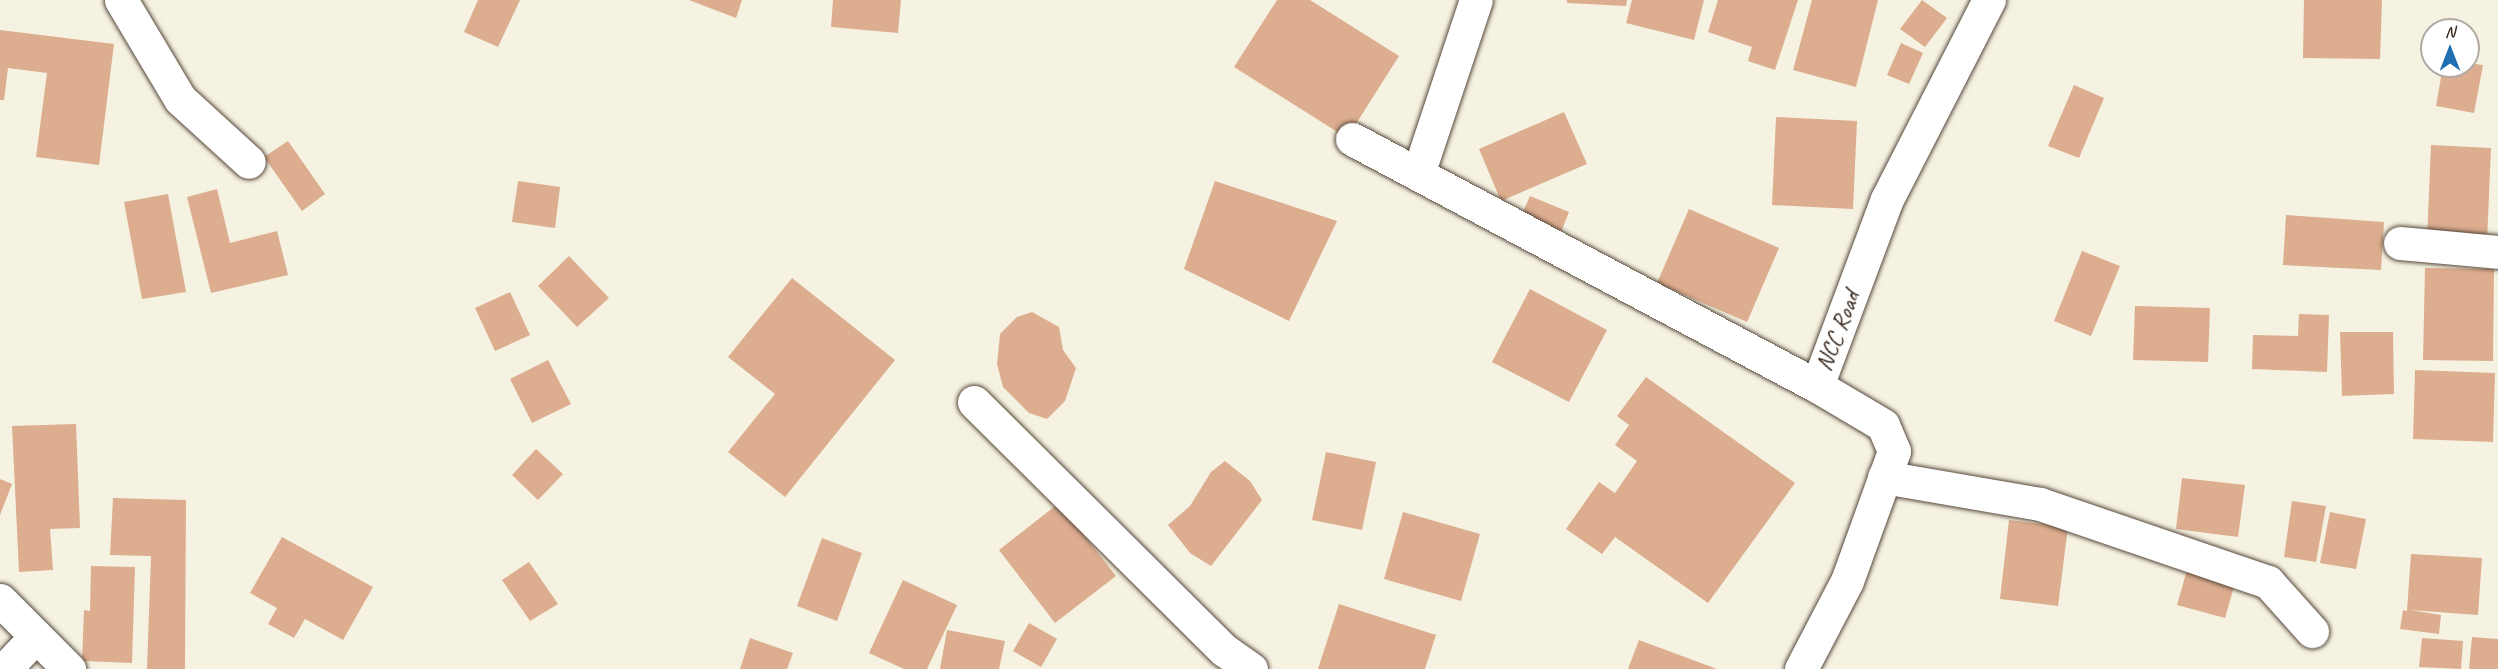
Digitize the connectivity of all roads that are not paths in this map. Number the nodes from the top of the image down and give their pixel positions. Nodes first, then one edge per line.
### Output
1 (121, 0) edge
2 (1476, 0) edge
3 (1989, 0) edge
4 (1352, 139) dead end
5 (249, 162) dead end
6 (1418, 174) junction
7 (2400, 243) dead end
8 (2498, 252) edge
9 (1817, 386) junction
10 (974, 402) dead end
11 (1884, 477) junction
12 (0, 600) edge
13 (2312, 631) dead end
14 (36, 636) junction
15 (5, 669) edge
16 (69, 669) edge
17 (1251, 669) edge
18 (1801, 669) edge

1 - 5 street
2 - 6 street
3 - 9 street, NCC Road
4 - 6 street
6 - 9 street
7 - 8 street
9 - 11 street, NCC Road
10 - 17 street
11 - 13 street
11 - 18 street, NCC Road
12 - 14 street
14 - 15 street
14 - 16 street

